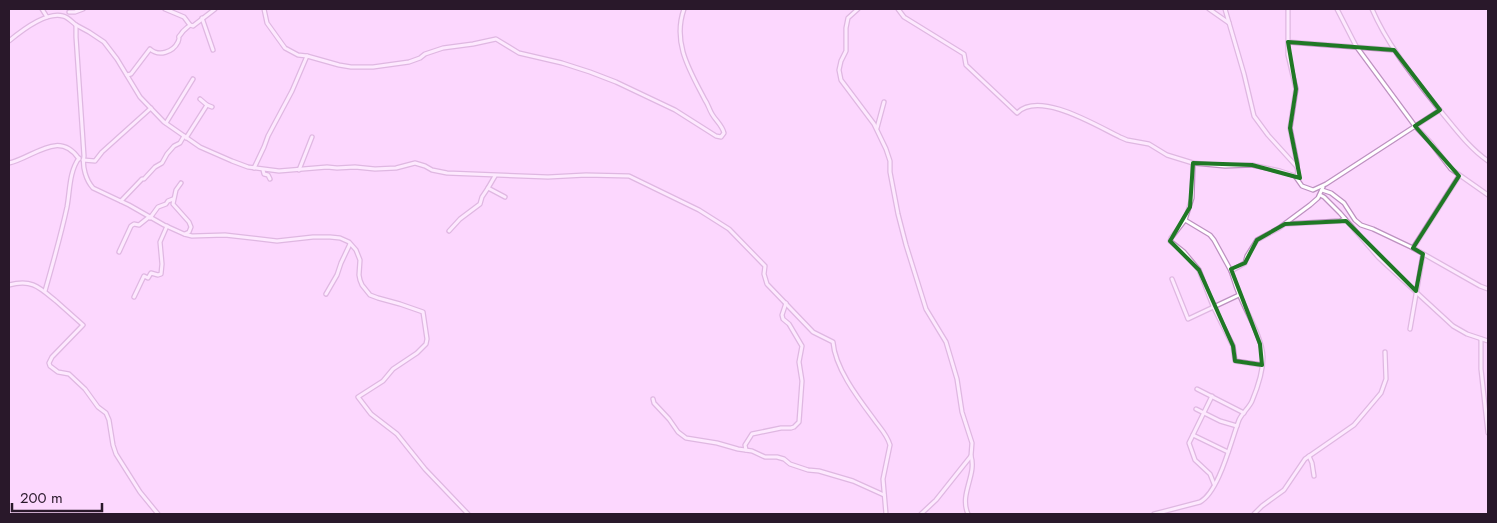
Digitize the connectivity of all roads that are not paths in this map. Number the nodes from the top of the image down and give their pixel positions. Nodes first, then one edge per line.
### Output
1 (42, 9) edge
2 (83, 9) edge
3 (165, 9) edge
4 (214, 9) edge
5 (264, 9) edge
6 (684, 9) edge
7 (858, 9) edge
8 (898, 9) edge
9 (1209, 9) edge
10 (1225, 9) edge
11 (1288, 9) edge
12 (1337, 9) edge
13 (1372, 9) edge
14 (69, 10) edge
15 (47, 17) junction
16 (66, 17) junction
17 (202, 18) junction
18 (1230, 24) junction
19 (76, 25) junction
20 (190, 26) junction
21 (9, 41) edge
22 (1288, 42) junction
23 (1356, 46) junction
24 (213, 50) dead end
25 (1394, 50) junction
26 (307, 56) junction
27 (127, 75) junction
28 (193, 79) dead end
29 (200, 99) dead end
30 (884, 102) dead end
31 (150, 108) junction
32 (1440, 110) junction
33 (166, 124) junction
34 (1415, 126) junction
35 (877, 128) junction
36 (185, 137) junction
37 (312, 137) dead end
38 (79, 158) junction
39 (83, 161) junction
40 (1488, 161) edge
41 (9, 163) edge
42 (1193, 163) junction
43 (254, 168) junction
44 (1297, 168) junction
45 (263, 170) junction
46 (299, 170) junction
47 (496, 175) junction
48 (1459, 176) junction
49 (270, 179) dead end
50 (1298, 180) junction
51 (180, 183) dead end
52 (488, 188) junction
53 (1323, 188) junction
54 (1320, 195) junction
55 (1488, 195) edge
56 (506, 197) dead end
57 (173, 199) junction
58 (121, 201) junction
59 (150, 217) junction
60 (1345, 218) junction
61 (1185, 220) junction
62 (1285, 224) junction
63 (167, 226) junction
64 (449, 231) dead end
65 (184, 234) junction
66 (350, 244) junction
67 (1413, 248) junction
68 (119, 252) dead end
69 (1423, 254) junction
70 (1232, 271) junction
71 (1172, 279) dead end
72 (9, 285) edge
73 (1488, 289) edge
74 (46, 291) junction
75 (1416, 291) junction
76 (326, 294) dead end
77 (1239, 294) junction
78 (134, 296) dead end
79 (786, 303) junction
80 (1213, 306) junction
81 (1410, 329) dead end
82 (1481, 339) junction
83 (1488, 341) edge
84 (1385, 352) dead end
85 (1262, 365) junction
86 (1197, 389) dead end
87 (1212, 396) junction
88 (653, 399) dead end
89 (1196, 409) dead end
90 (1203, 413) junction
91 (1244, 413) junction
92 (1237, 426) junction
93 (1488, 433) edge
94 (1192, 435) junction
95 (746, 450) junction
96 (1228, 452) junction
97 (971, 456) junction
98 (1308, 456) junction
99 (1314, 476) dead end
100 (1214, 485) junction
101 (884, 495) junction
102 (158, 514) edge
103 (468, 514) edge
104 (886, 514) edge
105 (921, 514) edge
106 (968, 514) edge
107 (1154, 514) edge
108 (1254, 514) edge

1 - 15 street
2 - 14 street
3 - 20 street
4 - 17 street
5 - 26 street
6 - 26 street
7 - 35 street
8 - 42 street
9 - 18 street
10 - 18 street
11 - 22 street
12 - 23 street
13 - 25 street
14 - 16 street
15 - 16 street
15 - 21 street
16 - 19 street
17 - 20 street
17 - 24 street
18 - 44 street
19 - 27 street
19 - 39 street
20 - 27 street
22 - 23 street
22 - 44 street
23 - 25 street
23 - 34 street
25 - 32 street
26 - 43 street
27 - 31 street
28 - 33 street
29 - 36 street
30 - 35 street
31 - 33 street
31 - 39 street
32 - 34 street
32 - 40 street
33 - 36 street
34 - 48 street
34 - 53 street
35 - 97 street
36 - 43 street
36 - 58 street
37 - 46 street
38 - 39 street
38 - 41 street
38 - 74 street
39 - 58 street
42 - 50 street
42 - 61 street
43 - 45 street
44 - 50 street
45 - 46 street
45 - 49 street
46 - 47 street
47 - 52 street
47 - 79 street
48 - 55 street
48 - 67 street
50 - 53 street
51 - 57 street
52 - 56 street
52 - 64 street
53 - 54 street
53 - 67 street
54 - 60 street
54 - 62 street
57 - 59 street
57 - 65 street
58 - 59 street
59 - 63 street
59 - 68 street
60 - 62 street
60 - 75 street
61 - 70 street
61 - 80 street
62 - 70 street
63 - 65 street
63 - 78 street
65 - 66 street
66 - 76 street
66 - 103 street
67 - 69 street
69 - 73 street
69 - 75 street
70 - 77 street
71 - 80 street
72 - 74 street
74 - 102 street
75 - 81 street
75 - 82 street
77 - 80 street
77 - 85 street
79 - 95 street
79 - 101 street
80 - 85 street
82 - 83 street
82 - 93 street
84 - 98 street
85 - 91 street
86 - 87 street
87 - 90 street
87 - 91 street
88 - 95 street
89 - 90 street
90 - 92 street
90 - 94 street
91 - 92 street
92 - 96 street
94 - 96 street
94 - 100 street
95 - 101 street
96 - 100 street
97 - 105 street
97 - 106 street
98 - 99 street
98 - 108 street
100 - 107 street
101 - 104 street

